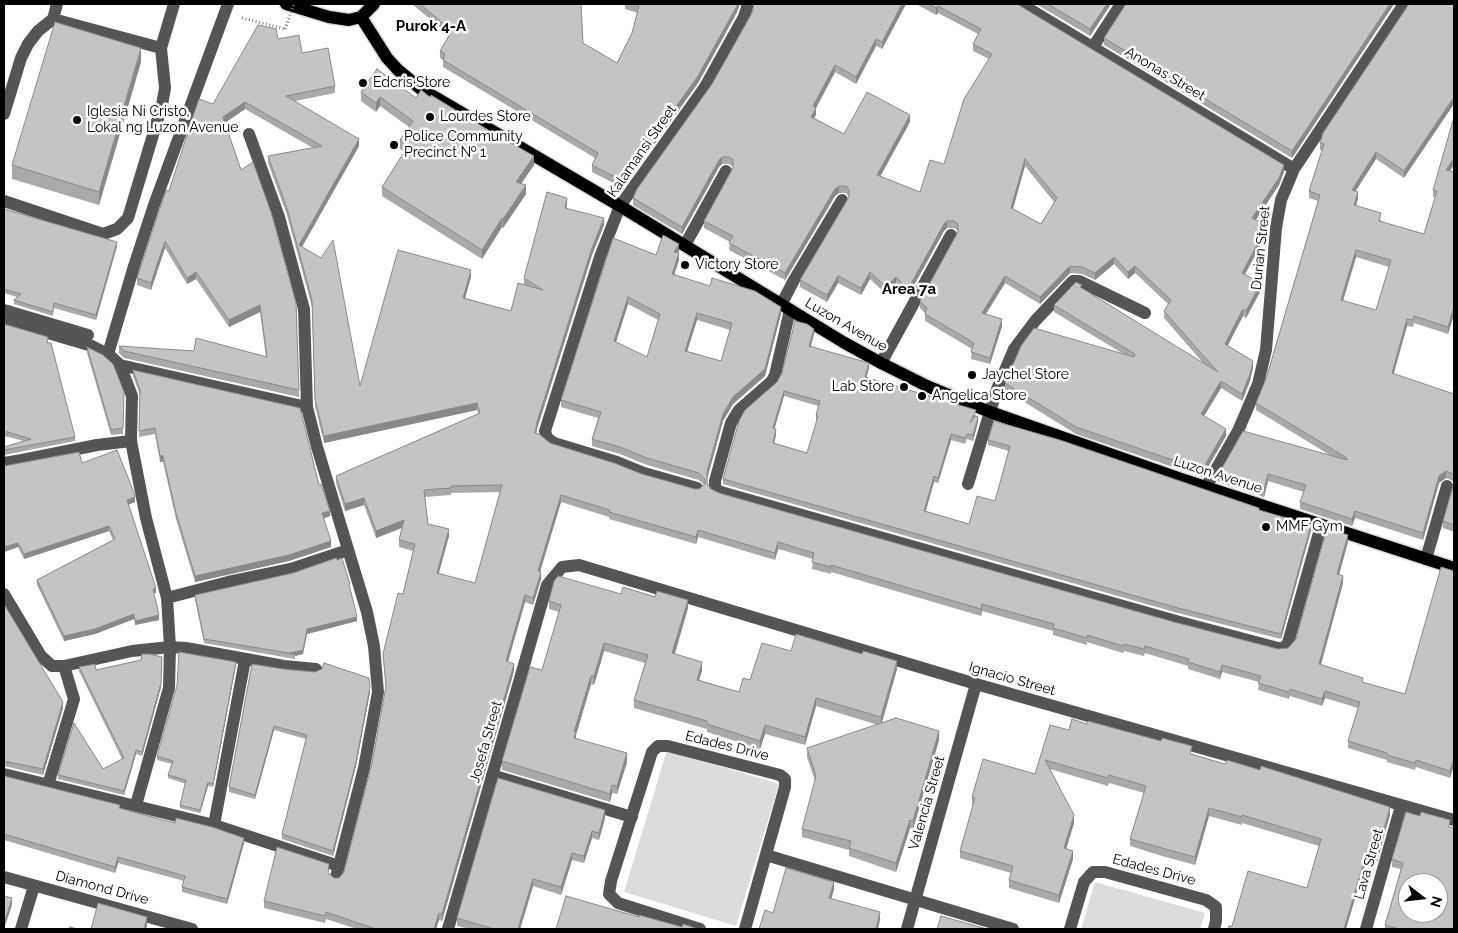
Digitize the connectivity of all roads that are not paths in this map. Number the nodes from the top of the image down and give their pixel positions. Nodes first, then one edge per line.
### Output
1 (57, 4) edge
2 (174, 4) edge
3 (228, 4) edge
4 (286, 4) edge
5 (374, 4) edge
6 (748, 4) edge
7 (1021, 4) edge
8 (1121, 4) edge
9 (1404, 4) edge
10 (362, 17) junction
11 (53, 18) junction
12 (1093, 47) junction
13 (161, 48) junction
14 (4, 114) edge
15 (249, 134) dead end
16 (1294, 169) junction
17 (726, 171) dead end
18 (842, 200) dead end
19 (4, 202) edge
20 (620, 206) junction
21 (951, 235) dead end
22 (685, 245) junction
23 (786, 307) junction
24 (4, 310) edge
25 (1145, 313) dead end
26 (4, 320) edge
27 (88, 335) dead end
28 (108, 354) junction
29 (881, 363) junction
30 (120, 365) junction
31 (307, 407) junction
32 (990, 412) junction
33 (131, 440) junction
34 (4, 463) edge
35 (968, 484) dead end
36 (1447, 486) dead end
37 (1206, 487) junction
38 (698, 488) edge
39 (1321, 526) junction
40 (348, 550) junction
41 (1426, 560) junction
42 (562, 567) joint
43 (1454, 568) edge
44 (4, 594) edge
45 (167, 598) junction
46 (170, 647) junction
47 (245, 660) junction
48 (64, 666) junction
49 (316, 669) edge
50 (976, 684) junction
51 (4, 774) edge
52 (492, 775) junction
53 (48, 785) junction
54 (136, 805) junction
55 (1402, 806) junction
56 (632, 817) junction
57 (1454, 820) edge
58 (214, 825) junction
59 (766, 855) junction
60 (4, 877) edge
61 (34, 886) junction
62 (916, 900) junction
63 (155, 924) edge
64 (21, 929) edge
65 (192, 929) edge
66 (448, 929) edge
67 (700, 929) edge
68 (745, 929) edge
69 (907, 929) edge
70 (1013, 929) edge
71 (1070, 929) edge
72 (1214, 929) edge
73 (1366, 929) edge

1 - 11 street
2 - 13 street
3 - 28 street
4 - 10 main road
5 - 10 main road
6 - 20 street, Kalamansi Street
7 - 12 street, Anonas Street
8 - 12 street
9 - 16 street, Durian Street
10 - 20 main road, Luzon Avenue
11 - 13 street
11 - 14 street
12 - 16 street, Anonas Street
13 - 19 street
15 - 31 street
16 - 37 street, Durian Street
17 - 22 street
18 - 23 street
20 - 22 main road, Luzon Avenue
20 - 38 street, Kalamansi Street
21 - 29 street
22 - 23 main road, Luzon Avenue
23 - 29 main road, Luzon Avenue
23 - 39 street
24 - 27 street
25 - 32 street
26 - 28 street
28 - 30 street
29 - 32 main road, Luzon Avenue
30 - 31 street
30 - 33 street
31 - 40 street
32 - 35 street
32 - 37 main road, Luzon Avenue
33 - 34 street
33 - 45 street
36 - 41 street
37 - 39 main road, Luzon Avenue
39 - 41 main road, Luzon Avenue
40 - 45 street
40 - 58 street
41 - 43 main road, Luzon Avenue
42 - 50 street, Ignacio Street
42 - 52 street, Josefa Street
44 - 48 street
45 - 46 street
46 - 47 street
46 - 48 street
46 - 54 street
47 - 49 street
47 - 58 street
48 - 53 street
50 - 55 street, Ignacio Street
50 - 62 street, Valencia Street
51 - 53 street
52 - 56 street
52 - 66 street, Josefa Street
53 - 54 street
54 - 58 street
55 - 57 street, Ignacio Street
55 - 73 street, Lava Street
56 - 59 street, Edades Drive
56 - 67 street, Edades Drive
59 - 62 street
59 - 68 street, Edades Drive
60 - 61 street, Diamond Drive
61 - 63 street, Diamond Drive
61 - 64 street
62 - 69 street, Valencia Street
62 - 70 street
63 - 65 street, Diamond Drive
71 - 72 street, Edades Drive

